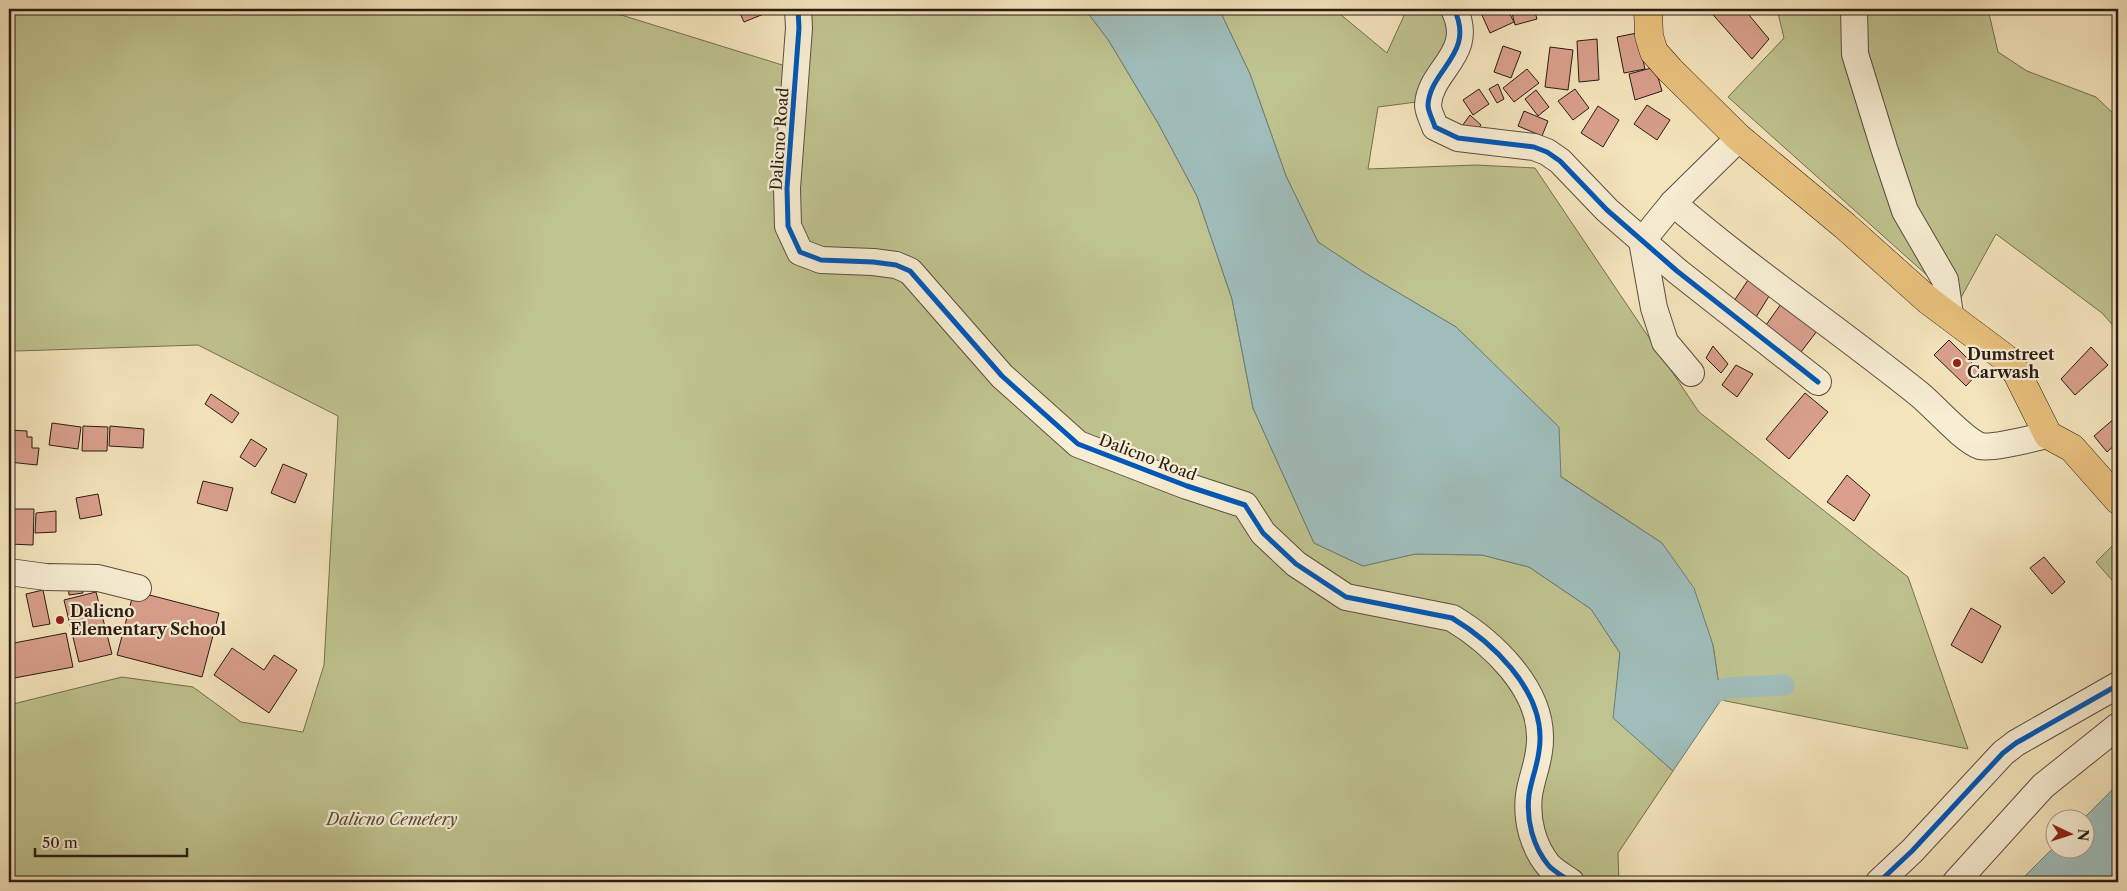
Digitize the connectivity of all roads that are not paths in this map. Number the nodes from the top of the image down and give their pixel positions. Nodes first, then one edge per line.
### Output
1 (798, 9) edge
2 (1454, 9) edge
3 (1648, 9) edge
4 (1854, 9) edge
5 (1739, 138) junction
6 (1672, 203) junction
7 (1642, 241) junction
8 (1950, 315) junction
9 (1691, 373) dead end
10 (1818, 382) dead end
11 (2048, 435) junction
12 (2118, 500) edge
13 (9, 572) edge
14 (138, 588) dead end
15 (2118, 685) edge
16 (2118, 726) edge
17 (1571, 882) edge
18 (1879, 882) edge
19 (1956, 882) edge

1 - 17 street, Dalicno Road
2 - 7 street
3 - 5 main road
4 - 8 street
5 - 6 street
5 - 8 main road
6 - 7 street
6 - 11 street
7 - 9 street
7 - 10 street
8 - 11 main road
11 - 12 main road
13 - 14 street
15 - 18 street
16 - 19 street

